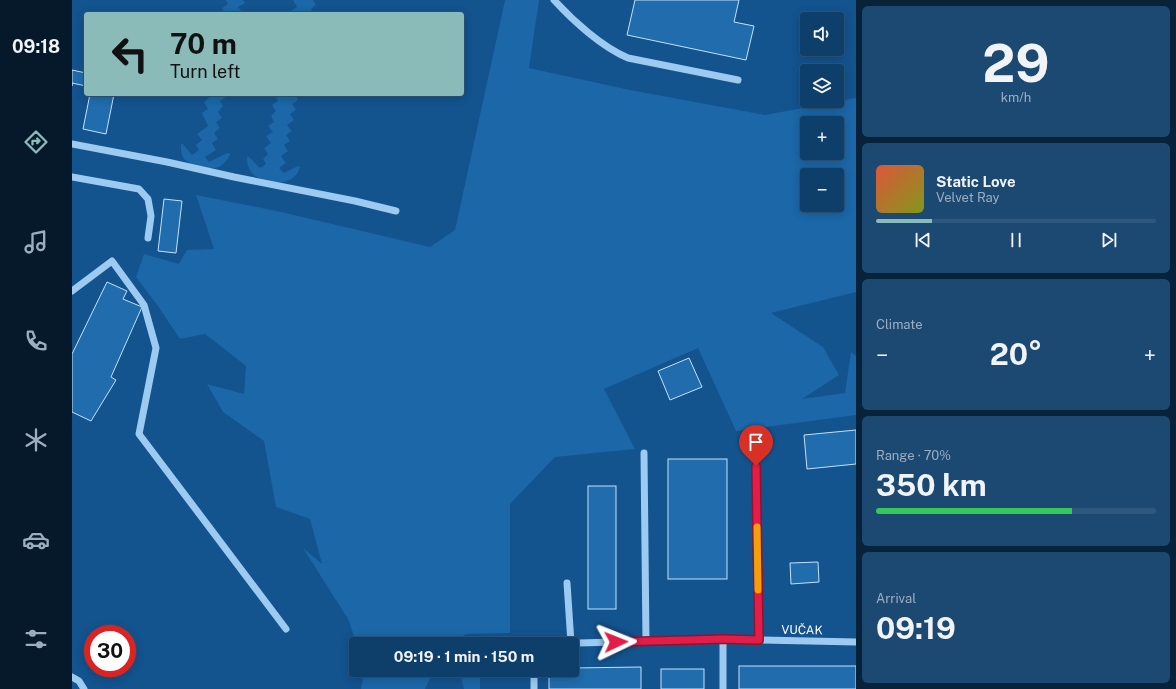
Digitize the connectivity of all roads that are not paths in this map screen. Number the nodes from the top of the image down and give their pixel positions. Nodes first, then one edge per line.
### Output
1 (554, 0) edge
2 (738, 80) dead end
3 (72, 144) edge
4 (72, 177) edge
5 (396, 211) dead end
6 (148, 238) dead end
7 (72, 291) edge
8 (644, 453) dead end
9 (756, 466) dead end
10 (567, 583) dead end
11 (286, 629) dead end
12 (571, 637) edge
13 (723, 639) junction
14 (759, 640) junction
15 (646, 642) junction
16 (856, 642) edge
17 (579, 643) edge
18 (72, 677) edge
19 (534, 677) edge
20 (84, 689) edge
21 (534, 689) edge
22 (723, 689) edge

1 - 2 street
3 - 5 street
4 - 6 street
7 - 11 street
8 - 15 street
9 - 14 street
10 - 12 street
13 - 14 street, VUČAK
13 - 15 street, VUČAK
13 - 22 street
14 - 16 street, VUČAK
15 - 17 street, VUČAK
18 - 20 street
19 - 21 street

